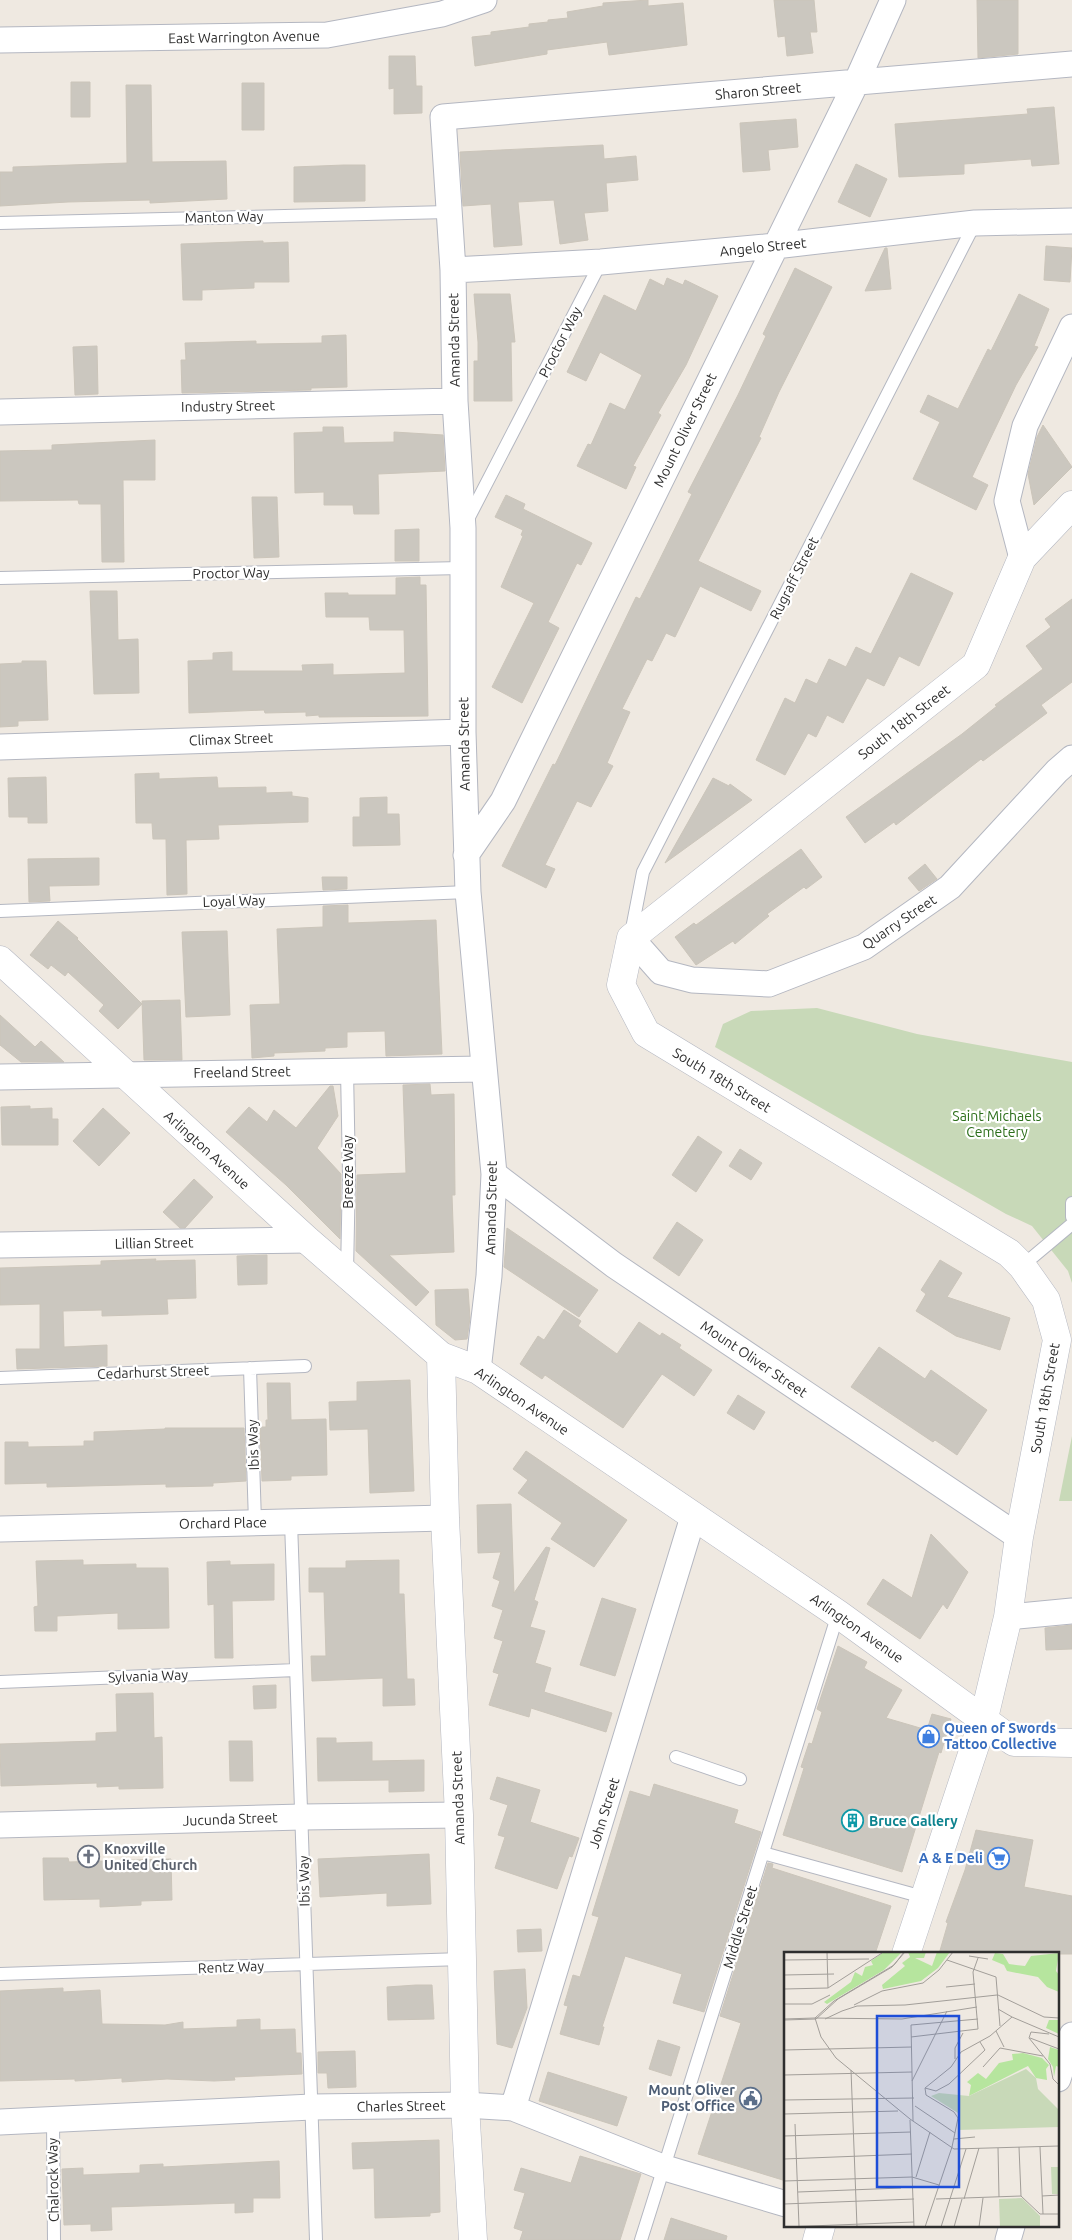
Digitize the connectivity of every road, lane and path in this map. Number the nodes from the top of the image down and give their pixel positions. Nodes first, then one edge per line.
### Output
1 (484, 0) edge
2 (893, 0) edge
3 (0, 40) edge
4 (1072, 64) edge
5 (856, 83) junction
6 (443, 117) joint
7 (448, 212) junction
8 (1072, 221) edge
9 (0, 223) edge
10 (975, 223) junction
11 (775, 246) junction
12 (601, 262) junction
13 (453, 270) junction
14 (1072, 327) edge
15 (455, 401) junction
16 (0, 412) edge
17 (1072, 505) edge
18 (463, 528) junction
19 (1022, 558) junction
20 (462, 568) junction
21 (0, 578) edge
22 (463, 732) junction
23 (0, 746) edge
24 (1072, 758) edge
25 (466, 855) junction
26 (468, 892) junction
27 (0, 910) edge
28 (631, 938) junction
29 (0, 960) edge
30 (483, 1069) junction
31 (347, 1070) junction
32 (123, 1074) junction
33 (0, 1077) edge
34 (494, 1174) junction
35 (1072, 1203) edge
36 (1072, 1217) edge
37 (1072, 1224) edge
38 (307, 1240) junction
39 (0, 1245) edge
40 (1022, 1266) junction
41 (346, 1274) junction
42 (441, 1356) junction
43 (306, 1366) dead end
44 (250, 1368) junction
45 (478, 1370) junction
46 (0, 1378) edge
47 (693, 1517) junction
48 (445, 1518) junction
49 (255, 1522) junction
50 (291, 1522) junction
51 (0, 1529) edge
52 (1019, 1537) junction
53 (1072, 1611) edge
54 (838, 1614) junction
55 (1008, 1616) junction
56 (296, 1670) junction
57 (0, 1682) edge
58 (984, 1718) junction
59 (1072, 1743) edge
60 (676, 1757) dead end
61 (740, 1779) dead end
62 (459, 1815) junction
63 (302, 1817) junction
64 (0, 1825) edge
65 (763, 1853) junction
66 (923, 1897) junction
67 (907, 1952) edge
68 (462, 1959) junction
69 (306, 1965) junction
70 (0, 1974) edge
71 (1072, 2035) edge
72 (1060, 2073) edge
73 (465, 2106) junction
74 (312, 2107) junction
75 (512, 2108) junction
76 (53, 2120) junction
77 (0, 2122) edge
78 (664, 2168) junction
79 (784, 2203) edge
80 (54, 2240) edge
81 (316, 2240) edge
82 (473, 2240) edge
83 (642, 2240) edge

1 - 3 street, East Warrington Avenue
2 - 5 street, Mount Oliver Street
4 - 5 street, Sharon Street
5 - 6 street, Sharon Street
5 - 11 street, Mount Oliver Street
6 - 7 street, Amanda Street
7 - 9 lane, Manton Way
7 - 13 street, Amanda Street
8 - 10 street, Angelo Street
10 - 11 street, Angelo Street
10 - 28 lane, Rugraff Street
11 - 12 street, Angelo Street
11 - 25 street, Mount Oliver Street
12 - 13 street, Angelo Street
12 - 18 lane, Proctor Way
13 - 15 street, Amanda Street
14 - 19 street
15 - 16 street, Industry Street
15 - 18 street, Amanda Street
17 - 19 main road, South 18th Street
18 - 20 street, Amanda Street
19 - 28 main road, South 18th Street
20 - 21 lane, Proctor Way
20 - 22 street, Amanda Street
22 - 23 street, Climax Street
22 - 25 street, Amanda Street
24 - 28 street, Quarry Street
25 - 26 street, Amanda Street
26 - 27 lane, Loyal Way
26 - 30 street, Amanda Street
28 - 40 main road, South 18th Street
29 - 32 main road, Arlington Avenue
30 - 31 street, Freeland Street
30 - 34 street, Amanda Street
31 - 32 street, Freeland Street
31 - 41 lane, Breeze Way
32 - 33 street, Freeland Street
32 - 38 main road, Arlington Avenue
34 - 45 street, Amanda Street
34 - 52 street, Mount Oliver Street
35 - 36 lane
37 - 40 lane
38 - 39 street, Lillian Street
38 - 41 main road, Arlington Avenue
40 - 52 main road, South 18th Street
41 - 42 main road, Arlington Avenue
42 - 45 main road, Arlington Avenue
42 - 48 main road, Amanda Street
43 - 44 lane, Cedarhurst Street
44 - 46 lane, Cedarhurst Street
44 - 49 lane, Ibis Way
45 - 47 main road, Arlington Avenue
47 - 54 main road, Arlington Avenue
47 - 75 street, John Street
48 - 50 street, Orchard Place
48 - 62 main road, Amanda Street
49 - 50 street, Orchard Place
49 - 51 street, Orchard Place
50 - 56 lane, Ibis Way
52 - 55 main road, South 18th Street
53 - 55 street
54 - 58 main road, Arlington Avenue
54 - 65 lane, Middle Street
55 - 58 main road, South 18th Street
56 - 57 lane, Sylvania Way
56 - 63 lane, Ibis Way
58 - 59 main road, Arlington Avenue
58 - 66 main road, South 18th Street
60 - 61 lane
62 - 63 street, Jucunda Street
62 - 68 main road, Amanda Street
63 - 64 street, Jucunda Street
63 - 69 lane, Ibis Way
65 - 66 lane
65 - 78 lane, Middle Street
66 - 67 main road, South 18th Street
68 - 69 lane, Rentz Way
68 - 73 main road, Amanda Street
69 - 70 lane, Rentz Way
69 - 74 lane, Ibis Way
71 - 72 street
73 - 74 street, Charles Street
73 - 75 street, Charles Street
73 - 82 main road, Amanda Street
74 - 76 street, Charles Street
74 - 81 lane, Ibis Way
75 - 78 street, Charles Street
76 - 77 street, Charles Street
76 - 80 lane, Chalrock Way
78 - 79 street, Charles Street
78 - 83 lane, Middle Street

